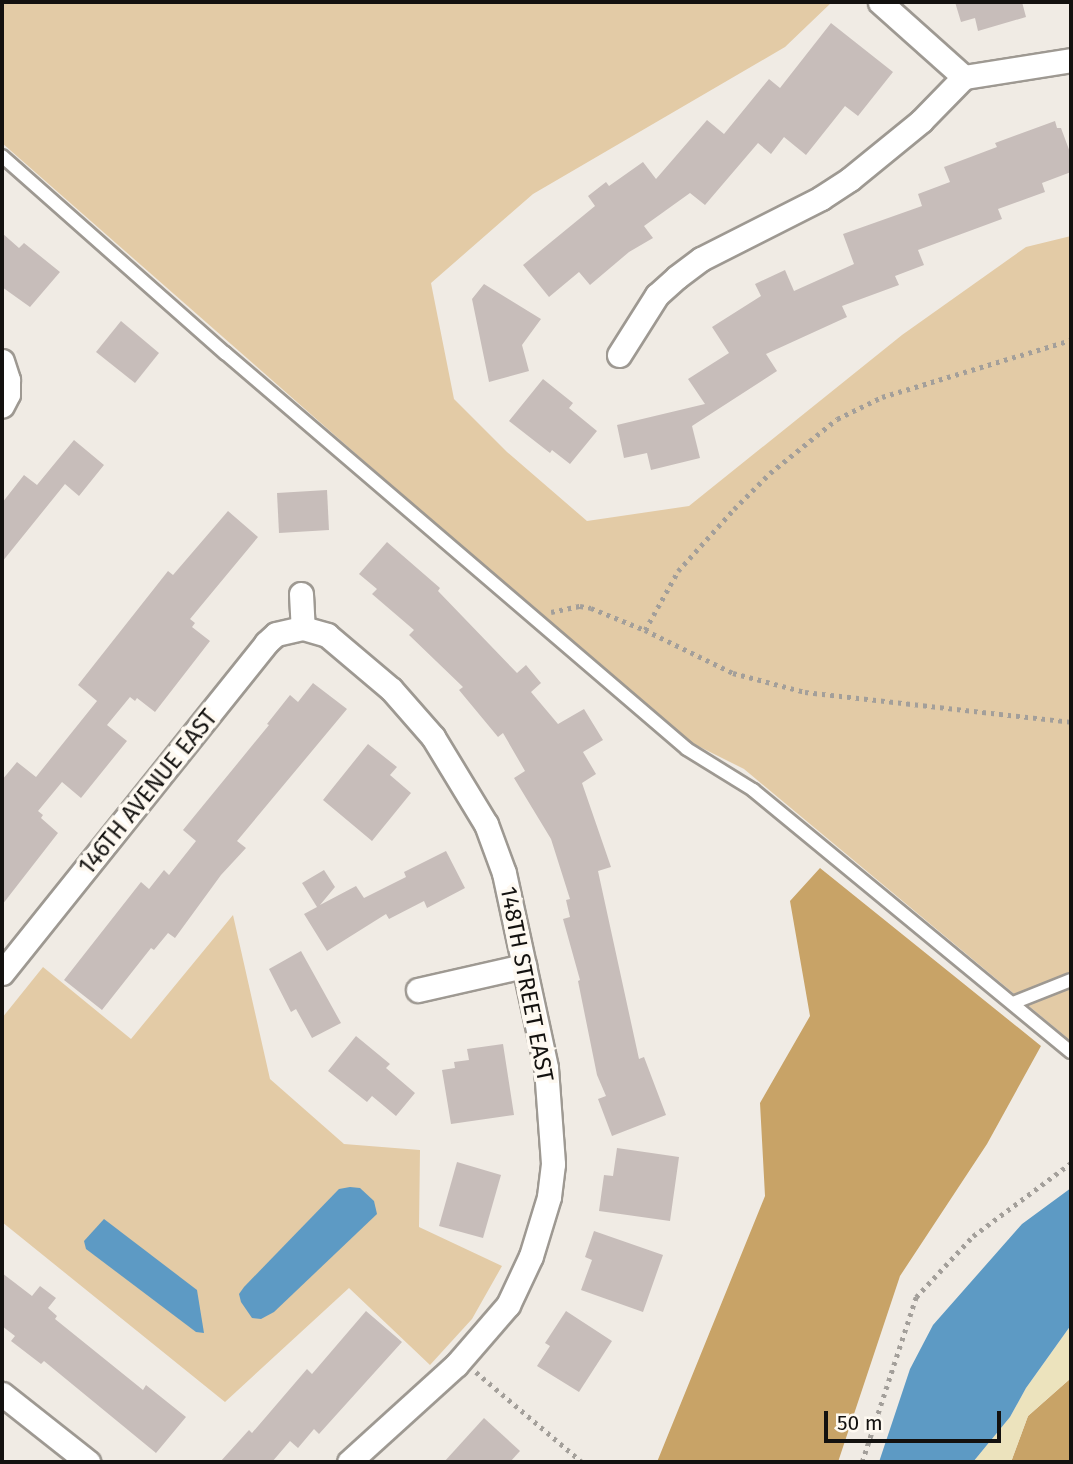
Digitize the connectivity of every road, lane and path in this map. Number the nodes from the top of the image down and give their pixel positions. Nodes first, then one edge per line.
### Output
1 (880, 2) edge
2 (1071, 60) edge
3 (964, 77) junction
4 (2, 156) edge
5 (1071, 340) edge
6 (619, 355) dead end
7 (4, 367) edge
8 (2, 406) edge
9 (301, 594) dead end
10 (536, 622) junction
11 (303, 628) junction
12 (645, 630) junction
13 (1071, 722) edge
14 (524, 966) junction
15 (2, 973) edge
16 (1071, 980) edge
17 (418, 990) dead end
18 (1013, 1003) junction
19 (1071, 1052) edge
20 (1071, 1163) edge
21 (461, 1359) junction
22 (2, 1394) edge
23 (88, 1462) edge
24 (349, 1462) edge
25 (582, 1462) edge
26 (862, 1462) edge

1 - 3 street
2 - 3 street
3 - 6 street
4 - 10 lane
5 - 12 path
7 - 8 street
9 - 11 street
10 - 12 path
10 - 18 lane
11 - 14 street, 148TH STREET EAST
11 - 15 street, 146TH AVENUE EAST
12 - 13 path
14 - 17 street
14 - 21 street, 148TH STREET EAST
16 - 18 lane
18 - 19 lane
20 - 26 path
21 - 24 street, 148TH STREET EAST
21 - 25 path
22 - 23 street

